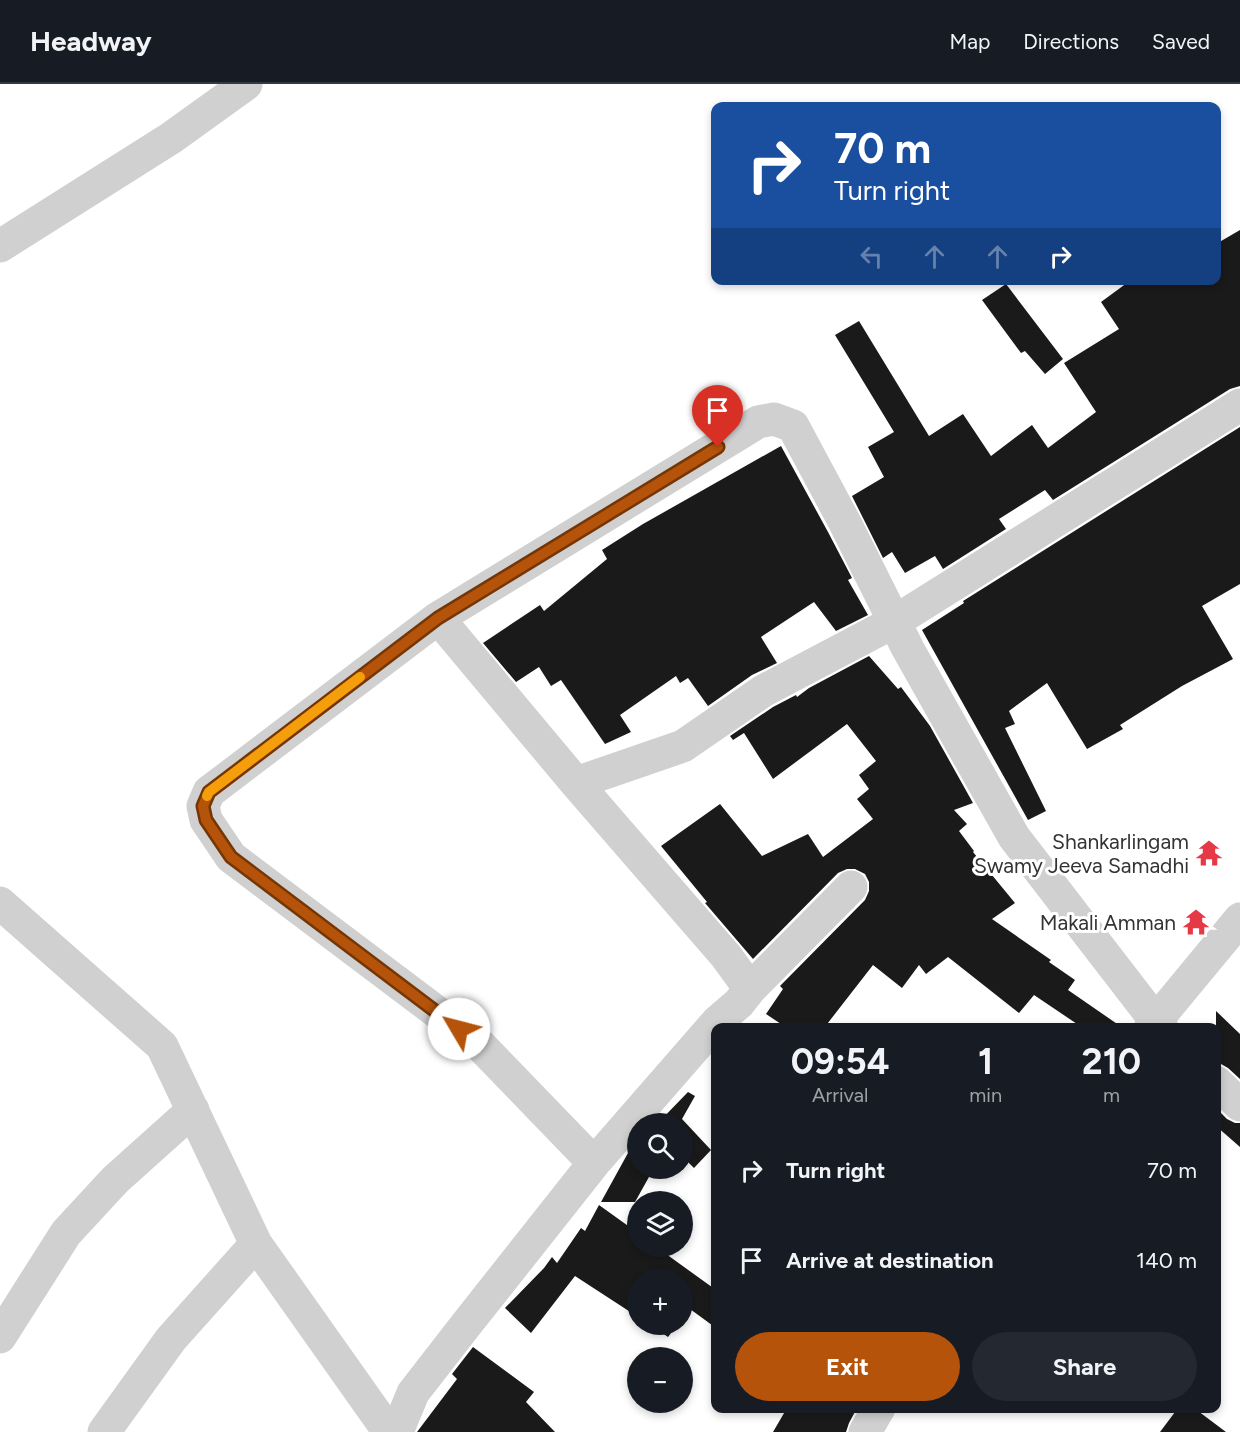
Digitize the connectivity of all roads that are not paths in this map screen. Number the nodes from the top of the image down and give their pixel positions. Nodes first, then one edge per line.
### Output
1 (246, 84) edge
2 (0, 246) edge
3 (1240, 405) edge
4 (438, 618) junction
5 (894, 622) junction
6 (576, 783) junction
7 (851, 887) dead end
8 (0, 903) edge
9 (1240, 919) edge
10 (750, 989) junction
11 (716, 1023) edge
12 (1154, 1023) edge
13 (1157, 1023) edge
14 (711, 1029) edge
15 (1221, 1087) edge
16 (1240, 1105) edge
17 (194, 1110) junction
18 (594, 1163) junction
19 (256, 1244) junction
20 (0, 1337) edge
21 (876, 1413) edge
22 (104, 1432) edge
23 (389, 1432) edge
24 (398, 1432) edge
25 (865, 1432) edge

1 - 2 street
3 - 5 street
4 - 5 street
4 - 6 street
4 - 18 street
5 - 6 street
5 - 12 street
6 - 10 street
7 - 10 street
8 - 17 street
9 - 13 street
10 - 11 street
14 - 18 street
15 - 16 street
17 - 19 street
17 - 20 street
18 - 24 street
19 - 22 street
19 - 23 street
21 - 25 street

